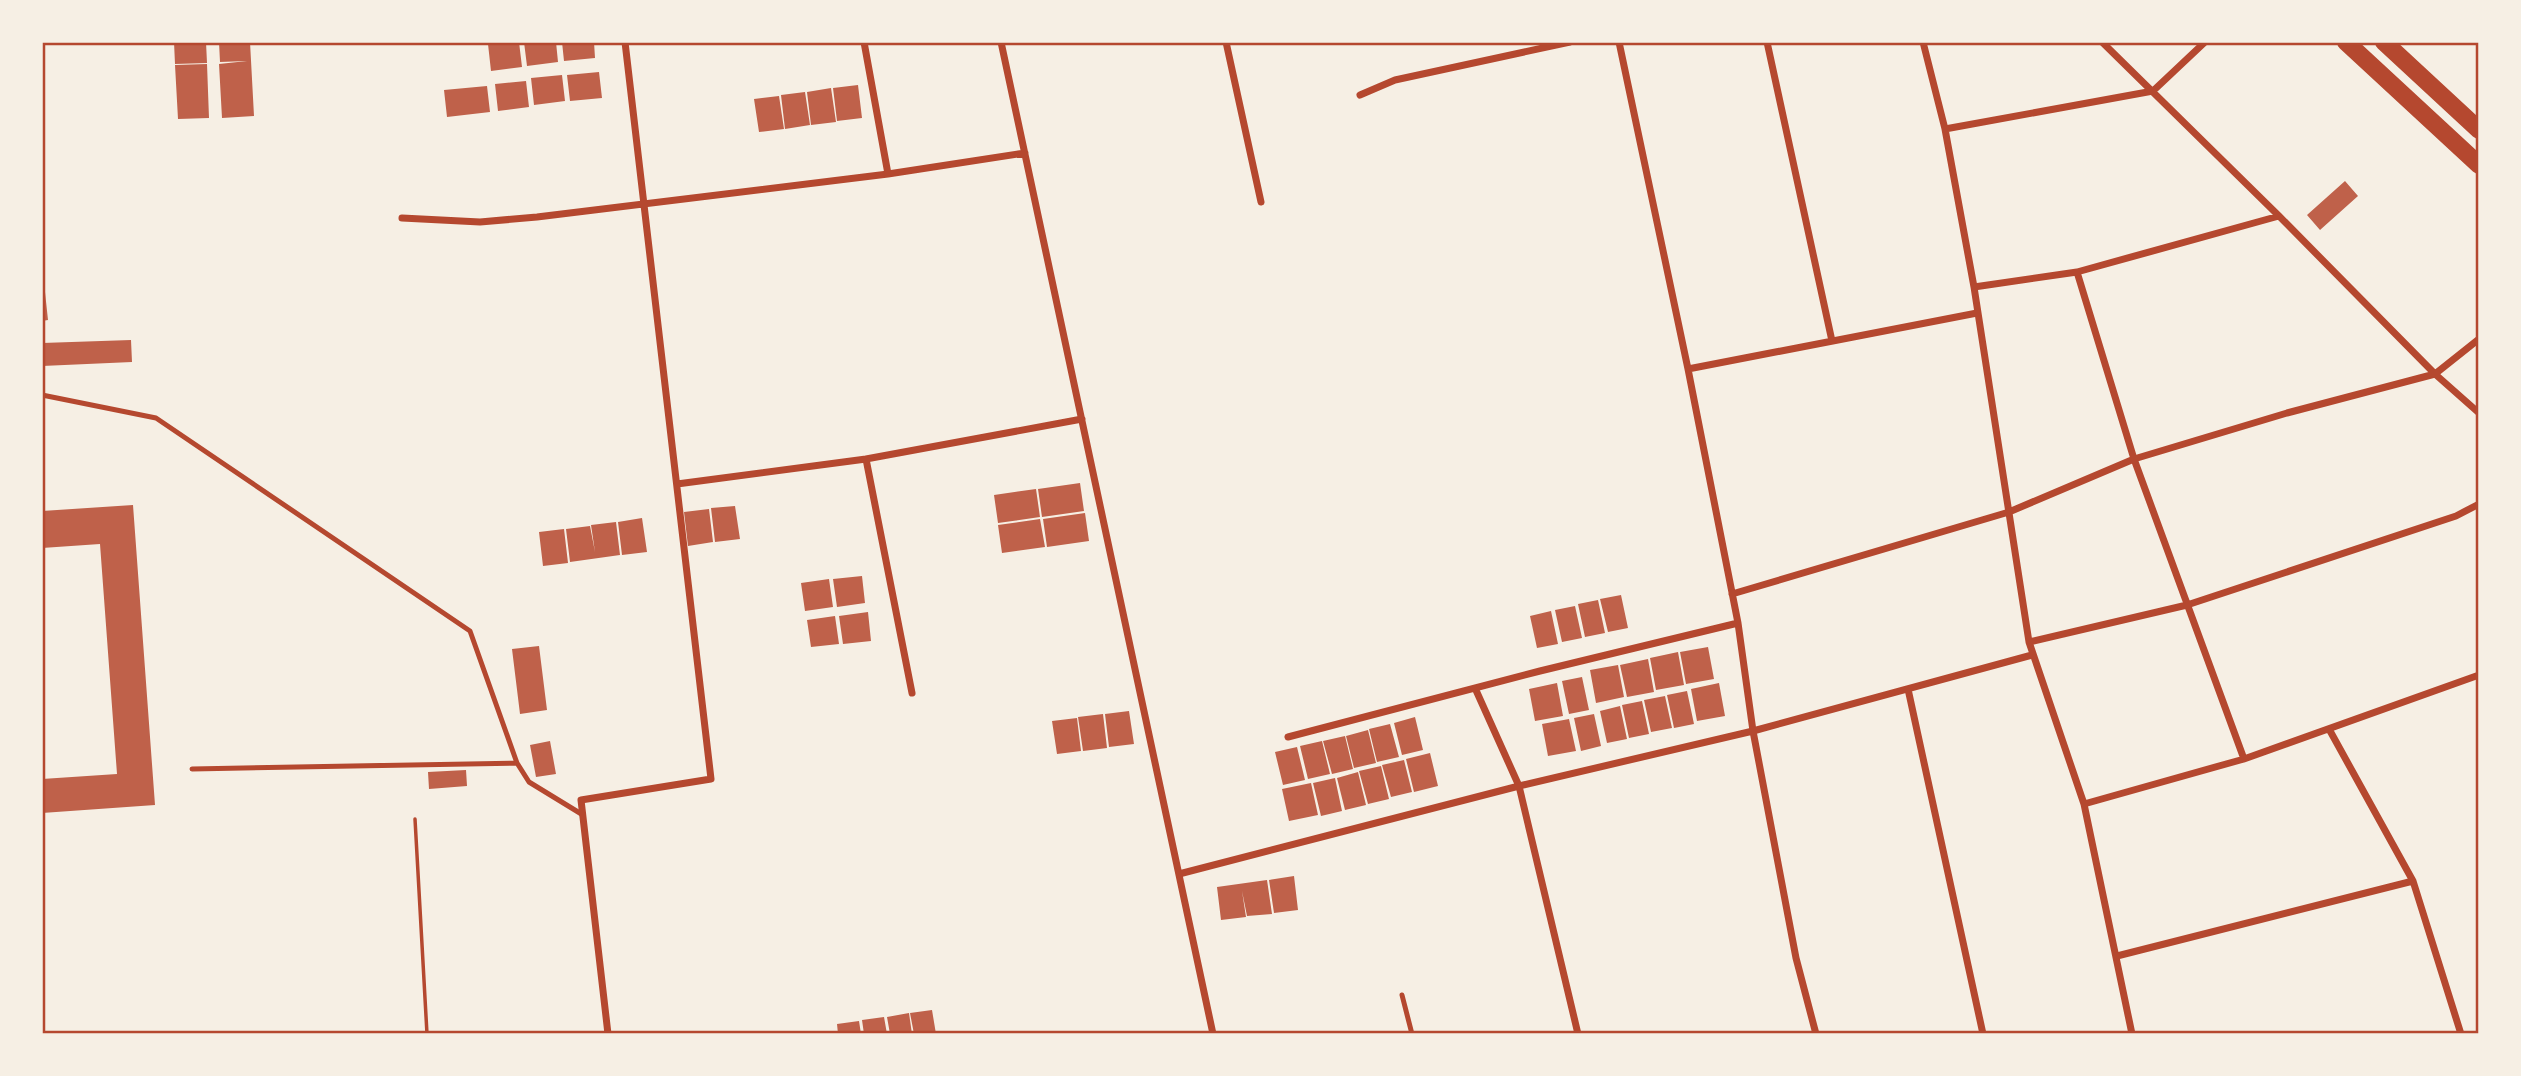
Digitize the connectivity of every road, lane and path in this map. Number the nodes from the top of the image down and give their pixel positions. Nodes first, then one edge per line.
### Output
1 (625, 42) edge
2 (864, 42) edge
3 (1001, 42) edge
4 (1226, 42) edge
5 (1570, 42) edge
6 (1619, 42) edge
7 (1767, 42) edge
8 (1923, 42) edge
9 (2102, 42) edge
10 (2206, 42) edge
11 (2346, 42) edge
12 (2384, 42) edge
13 (2153, 91) junction
14 (1360, 96) dead end
15 (1945, 129) junction
16 (2479, 130) edge
17 (1025, 153) junction
18 (2479, 165) edge
19 (888, 174) junction
20 (1261, 202) dead end
21 (644, 205) junction
22 (2279, 216) junction
23 (402, 218) dead end
24 (2077, 272) junction
25 (1974, 287) junction
26 (1977, 313) junction
27 (2479, 339) edge
28 (1832, 341) junction
29 (1688, 369) junction
30 (2435, 374) junction
31 (42, 396) edge
32 (2479, 413) edge
33 (1082, 419) junction
34 (866, 459) junction
35 (2134, 459) junction
36 (677, 484) junction
37 (2479, 504) edge
38 (2009, 512) junction
39 (1732, 594) junction
40 (2187, 606) junction
41 (1738, 623) junction
42 (2029, 642) junction
43 (2032, 655) junction
44 (2479, 675) edge
45 (1475, 688) junction
46 (1908, 689) junction
47 (912, 693) dead end
48 (2329, 729) junction
49 (1753, 731) junction
50 (1288, 737) dead end
51 (2244, 759) junction
52 (517, 763) junction
53 (192, 769) dead end
54 (1519, 786) junction
55 (2084, 804) junction
56 (583, 815) junction
57 (415, 819) dead end
58 (1179, 874) junction
59 (2413, 881) junction
60 (2117, 956) junction
61 (1402, 995) dead end
62 (427, 1034) edge
63 (608, 1034) edge
64 (1213, 1034) edge
65 (1412, 1034) edge
66 (1578, 1034) edge
67 (1816, 1034) edge
68 (1983, 1034) edge
69 (2132, 1034) edge
70 (2461, 1034) edge

1 - 21 street
2 - 19 street
3 - 17 street
4 - 20 street
5 - 14 street
6 - 29 street
7 - 28 street
8 - 15 street
9 - 13 street
10 - 13 street
11 - 18 main road
12 - 16 main road
13 - 15 street
13 - 22 street
15 - 25 street
17 - 19 street
17 - 33 street
19 - 21 street
21 - 23 street
21 - 36 street
22 - 24 street
22 - 30 street
24 - 25 street
24 - 35 street
25 - 26 street
26 - 28 street
26 - 38 street
27 - 30 street
28 - 29 street
29 - 39 street
30 - 32 street
30 - 35 street
31 - 52 lane
33 - 34 street
33 - 58 street
34 - 36 street
34 - 47 street
35 - 38 street
35 - 40 street
36 - 56 street
37 - 40 street
38 - 39 street
38 - 42 street
39 - 41 street
40 - 42 street
40 - 51 street
41 - 45 street
41 - 49 street
42 - 43 street
43 - 46 street
43 - 55 street
44 - 48 street
45 - 50 street
45 - 54 street
46 - 49 street
46 - 68 street
48 - 51 street
48 - 59 street
49 - 54 street
49 - 67 street
51 - 55 street
52 - 53 lane
52 - 56 lane
54 - 58 street
54 - 66 street
55 - 60 street
56 - 63 street
57 - 62 path
58 - 64 street
59 - 60 street
59 - 70 street
60 - 69 street
61 - 65 lane

